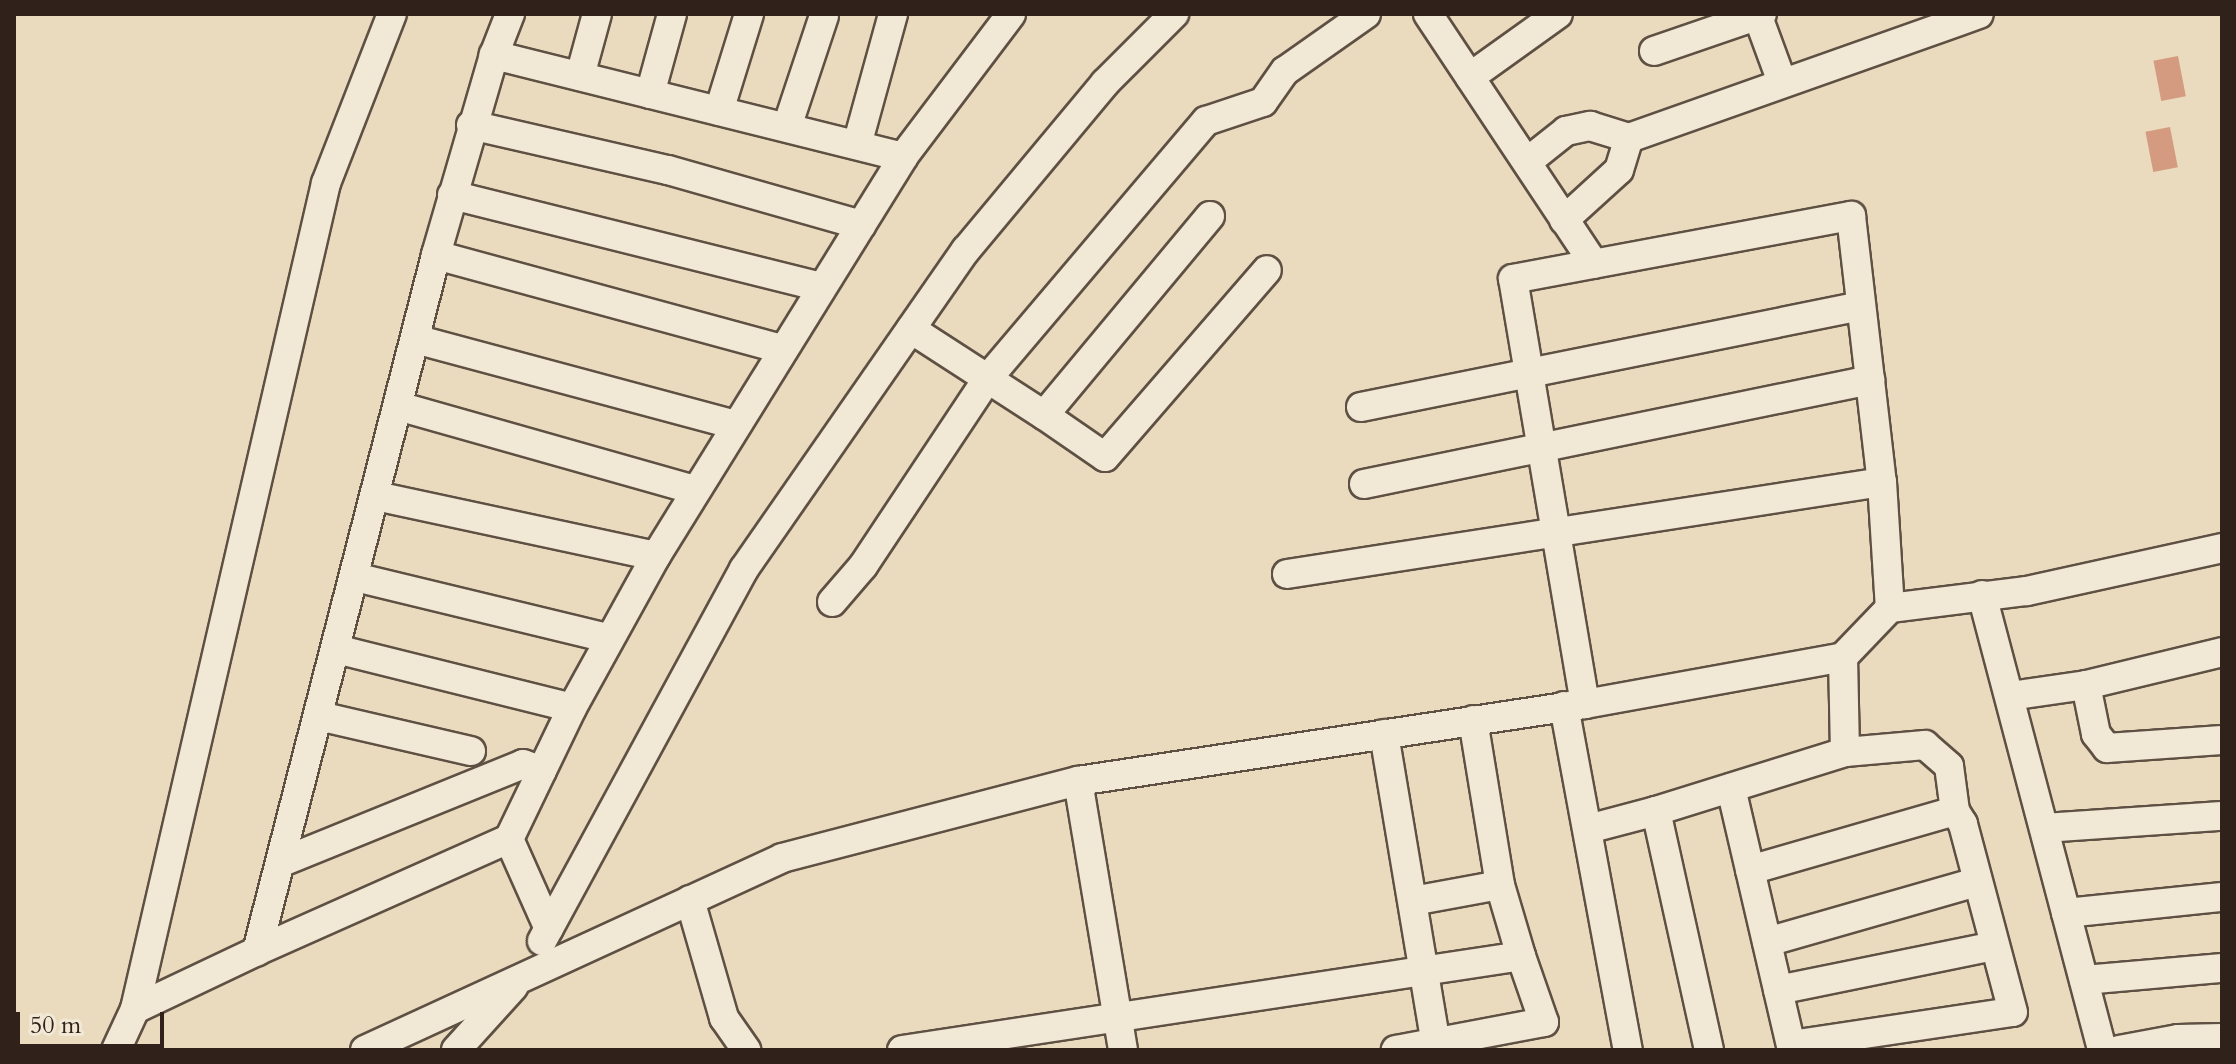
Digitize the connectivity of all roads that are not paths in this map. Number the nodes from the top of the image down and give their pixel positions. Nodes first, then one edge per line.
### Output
1 (392, 14) edge
2 (510, 14) edge
3 (597, 14) edge
4 (672, 14) edge
5 (749, 14) edge
6 (893, 14) edge
7 (1011, 14) edge
8 (1174, 14) edge
9 (1366, 14) edge
10 (1428, 14) edge
11 (1558, 14) edge
12 (1979, 14) edge
13 (1759, 15) edge
14 (824, 16) dead end
15 (1654, 51) dead end
16 (494, 55) junction
17 (580, 76) junction
18 (1470, 77) junction
19 (1782, 82) junction
20 (650, 94) junction
21 (719, 111) junction
22 (472, 125) junction
23 (787, 127) junction
24 (1629, 138) junction
25 (857, 145) junction
26 (903, 157) junction
27 (1527, 162) junction
28 (452, 195) junction
29 (1210, 216) dead end
30 (1564, 220) junction
31 (861, 225) junction
32 (436, 255) junction
33 (1594, 264) junction
34 (1267, 270) dead end
35 (821, 287) junction
36 (1861, 306) junction
37 (911, 329) junction
38 (415, 339) junction
39 (783, 349) junction
40 (1529, 374) junction
41 (988, 378) junction
42 (1870, 380) junction
43 (398, 406) junction
44 (1361, 407) dead end
45 (1044, 415) junction
46 (736, 425) junction
47 (1542, 447) junction
48 (1882, 482) junction
49 (1364, 484) dead end
50 (695, 490) junction
51 (376, 496) junction
52 (1556, 532) junction
53 (2222, 548) edge
54 (656, 556) junction
55 (1287, 574) dead end
56 (355, 577) junction
57 (1982, 595) junction
58 (832, 602) dead end
59 (1890, 608) junction
60 (608, 638) junction
61 (336, 649) junction
62 (2222, 652) edge
63 (1843, 657) junction
64 (2086, 685) junction
65 (2010, 696) junction
66 (1574, 705) junction
67 (572, 708) junction
68 (319, 716) junction
69 (1473, 720) junction
70 (1384, 734) junction
71 (2222, 740) edge
72 (471, 751) dead end
73 (1845, 752) junction
74 (542, 771) junction
75 (1078, 781) junction
76 (1731, 788) junction
77 (1656, 811) junction
78 (1955, 811) junction
79 (2222, 816) edge
80 (2044, 828) junction
81 (1588, 829) junction
82 (509, 839) junction
83 (282, 862) junction
84 (1750, 870) junction
85 (1976, 882) junction
86 (1500, 885) junction
87 (2222, 897) edge
88 (690, 900) junction
89 (1413, 901) junction
90 (2066, 913) junction
91 (549, 929) junction
92 (1767, 942) junction
93 (1994, 946) junction
94 (257, 951) junction
95 (1521, 956) junction
96 (2222, 968) edge
97 (1420, 972) junction
98 (524, 976) junction
99 (2084, 980) junction
100 (1778, 990) junction
101 (135, 1009) junction
102 (1118, 1020) junction
103 (2222, 1038) edge
104 (1436, 1045) edge
105 (1822, 1045) edge
106 (116, 1050) edge
107 (365, 1050) edge
108 (456, 1050) edge
109 (746, 1050) edge
110 (902, 1050) edge
111 (1123, 1050) edge
112 (1396, 1050) edge
113 (1628, 1050) edge
114 (1709, 1050) edge
115 (2102, 1050) edge
116 (2119, 1050) edge

1 - 101 street
2 - 16 street
3 - 17 street
4 - 20 street
5 - 21 street
6 - 25 street
7 - 26 street
8 - 37 street
9 - 41 street
10 - 18 street
11 - 18 street
12 - 19 street
13 - 15 street
13 - 19 street
14 - 23 street
16 - 17 street
16 - 22 street
17 - 20 street
18 - 27 street
19 - 24 street
20 - 21 street
21 - 23 street
22 - 28 street
22 - 31 street
23 - 25 street
24 - 27 street
24 - 30 street
25 - 26 street
26 - 31 street
27 - 30 street
28 - 32 street
28 - 35 street
29 - 45 street
30 - 33 street
31 - 35 street
32 - 38 street
32 - 39 street
33 - 36 street
33 - 40 street
34 - 45 street
35 - 39 street
36 - 40 street
36 - 42 street
37 - 41 street
37 - 91 street
38 - 43 street
38 - 46 street
39 - 46 street
40 - 44 street
40 - 47 street
41 - 45 street
41 - 58 street
42 - 47 street
42 - 48 street
43 - 50 street
43 - 51 street
46 - 50 street
47 - 49 street
47 - 52 street
48 - 52 street
48 - 59 street
50 - 54 street
51 - 54 street
51 - 56 street
52 - 55 street
52 - 66 street
53 - 57 street
54 - 60 street
56 - 60 street
56 - 61 street
57 - 59 street
57 - 65 street
59 - 63 street
60 - 67 street
61 - 67 street
61 - 68 street
62 - 64 street
63 - 66 street
63 - 73 street
64 - 65 street
64 - 71 street
65 - 80 street
66 - 69 street
66 - 81 street
67 - 74 street
68 - 72 street
68 - 83 street
69 - 70 street
69 - 86 street
70 - 75 street
70 - 89 street
73 - 76 street
73 - 78 street
74 - 82 street
74 - 83 street
75 - 88 street
75 - 102 street
76 - 77 street
76 - 84 street
77 - 81 street
77 - 114 street
78 - 84 street
78 - 85 street
79 - 80 street
80 - 90 street
81 - 113 street
82 - 91 street
82 - 94 street
83 - 94 street
84 - 92 street
85 - 92 street
85 - 93 street
86 - 89 street
86 - 95 street
87 - 90 street
88 - 98 street
88 - 109 street
89 - 97 street
90 - 99 street
91 - 98 street
92 - 100 street
93 - 100 street
93 - 105 street
94 - 101 street
95 - 97 street
95 - 104 street
96 - 99 street
97 - 102 street
97 - 104 street
98 - 107 street
98 - 108 street
99 - 115 street
100 - 105 street
101 - 106 street
102 - 110 street
102 - 111 street
103 - 116 street
104 - 112 street

